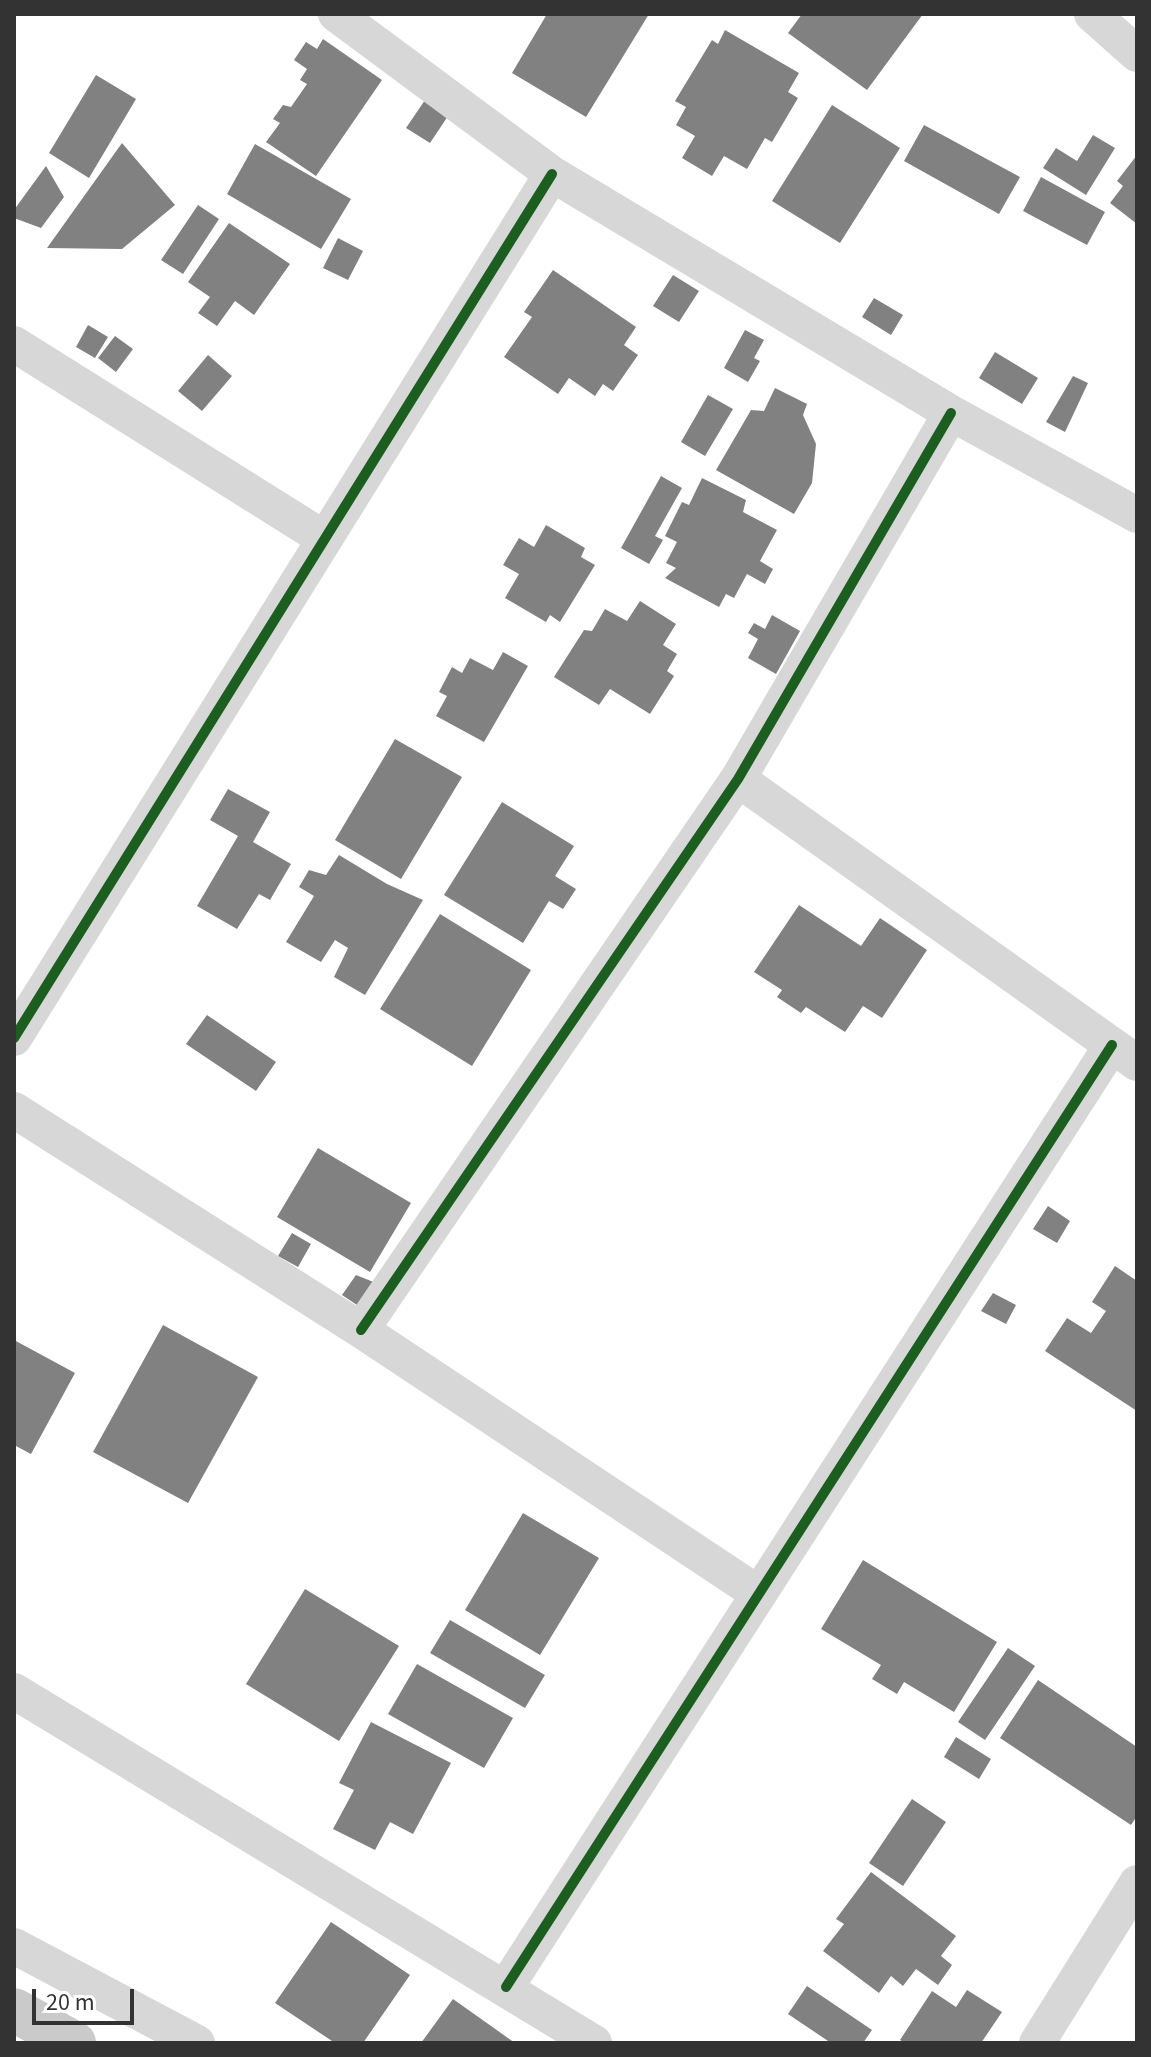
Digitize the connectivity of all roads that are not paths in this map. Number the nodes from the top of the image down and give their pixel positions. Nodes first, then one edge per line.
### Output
1 (336, 14) edge
2 (1092, 14) edge
3 (1137, 54) edge
4 (552, 174) junction
5 (14, 344) edge
6 (951, 413) junction
7 (1137, 515) edge
8 (325, 539) junction
9 (738, 779) junction
10 (14, 1038) edge
11 (1125, 1054) edge
12 (14, 1110) edge
13 (361, 1330) junction
14 (759, 1594) junction
15 (14, 1691) edge
16 (1137, 1883) edge
17 (14, 1946) edge
18 (506, 1987) junction
19 (14, 2010) edge
20 (74, 2043) edge
21 (197, 2043) edge
22 (594, 2043) edge
23 (1037, 2043) edge

1 - 4 street
2 - 3 street
4 - 6 street
4 - 8 street
5 - 8 street
6 - 7 street
6 - 9 street
8 - 10 street
9 - 11 street
9 - 13 street
11 - 14 street
12 - 13 street
13 - 14 street
14 - 18 street
15 - 18 street
16 - 23 street
17 - 21 street
18 - 22 street
19 - 20 main road

